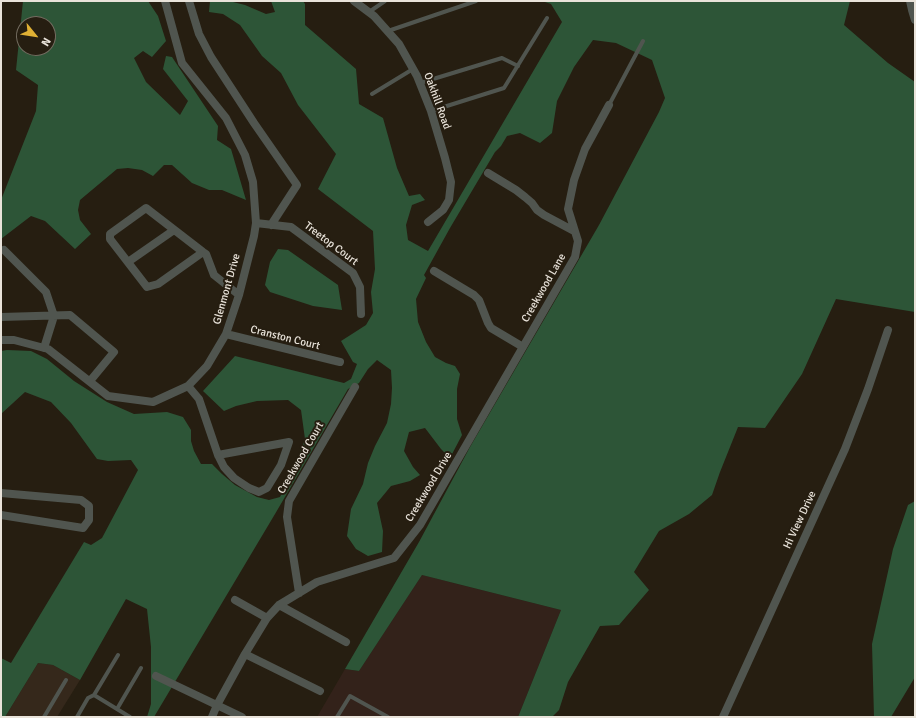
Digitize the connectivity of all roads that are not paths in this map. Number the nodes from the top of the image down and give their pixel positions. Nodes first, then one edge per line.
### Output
1 (165, 1) edge
2 (189, 1) edge
3 (354, 1) edge
4 (385, 1) edge
5 (476, 1) edge
6 (910, 1) edge
7 (369, 12) junction
8 (547, 18) dead end
9 (915, 20) edge
10 (387, 31) junction
11 (643, 41) dead end
12 (518, 66) junction
13 (414, 69) junction
14 (420, 83) junction
15 (372, 94) dead end
16 (609, 105) joint
17 (431, 111) junction
18 (488, 173) dead end
19 (428, 222) dead end
20 (256, 223) junction
21 (271, 225) junction
22 (174, 230) junction
23 (574, 231) junction
24 (4, 250) dead end
25 (203, 252) junction
26 (128, 262) junction
27 (434, 271) dead end
28 (239, 295) junction
29 (361, 314) dead end
30 (54, 316) junction
31 (1, 318) edge
32 (888, 330) dead end
33 (226, 334) junction
34 (1, 340) edge
35 (523, 347) junction
36 (44, 348) junction
37 (340, 362) dead end
38 (90, 381) junction
39 (188, 386) junction
40 (355, 387) dead end
41 (218, 455) junction
42 (1, 493) edge
43 (1, 515) edge
44 (299, 593) junction
45 (235, 600) dead end
46 (279, 605) junction
47 (267, 618) junction
48 (346, 642) dead end
49 (245, 654) junction
50 (118, 655) dead end
51 (141, 668) dead end
52 (156, 676) dead end
53 (66, 680) dead end
54 (320, 691) dead end
55 (94, 695) junction
56 (217, 704) junction
57 (117, 709) junction
58 (388, 716) edge
59 (44, 717) edge
60 (77, 717) edge
61 (130, 717) edge
62 (212, 717) edge
63 (242, 717) edge
64 (337, 717) edge
65 (723, 717) edge

1 - 20 street, Glenmont Drive
2 - 21 street
3 - 7 street, Oakhill Road
4 - 7 lane
5 - 10 lane
6 - 9 street
7 - 10 street, Oakhill Road
8 - 12 lane
10 - 13 street, Oakhill Road
11 - 16 lane
12 - 14 lane
12 - 17 lane
13 - 14 street, Oakhill Road
13 - 15 lane
14 - 17 street, Oakhill Road
16 - 23 street, Creekwood Lane
17 - 19 street, Oakhill Road
18 - 23 street
20 - 21 street, Treetop Court
20 - 28 street, Glenmont Drive
21 - 29 street, Treetop Court
22 - 25 street
22 - 26 street
22 - 26 street
23 - 35 street, Creekwood Lane
24 - 30 street
25 - 26 street
25 - 28 street
27 - 35 street
28 - 33 street, Glenmont Drive
30 - 31 street
30 - 36 street
30 - 38 street
32 - 65 street, Hi View Drive
33 - 37 street, Cranston Court
33 - 39 street, Glenmont Drive
34 - 36 street, Glenmont Drive
35 - 44 street, Creekwood Drive
36 - 38 street, Glenmont Drive
38 - 39 street, Glenmont Drive
39 - 41 street
40 - 44 street, Creekwood Court
41 - 41 street
42 - 43 street
44 - 46 street, Creekwood Drive
45 - 47 street
46 - 47 street, Creekwood Drive
46 - 48 street
47 - 49 street, Creekwood Drive
49 - 54 street
49 - 56 street, Creekwood Drive
50 - 55 lane
51 - 57 lane
52 - 56 street
53 - 59 lane
55 - 57 lane
55 - 60 lane
56 - 62 street, Creekwood Drive
56 - 63 street
57 - 61 lane
58 - 64 lane

